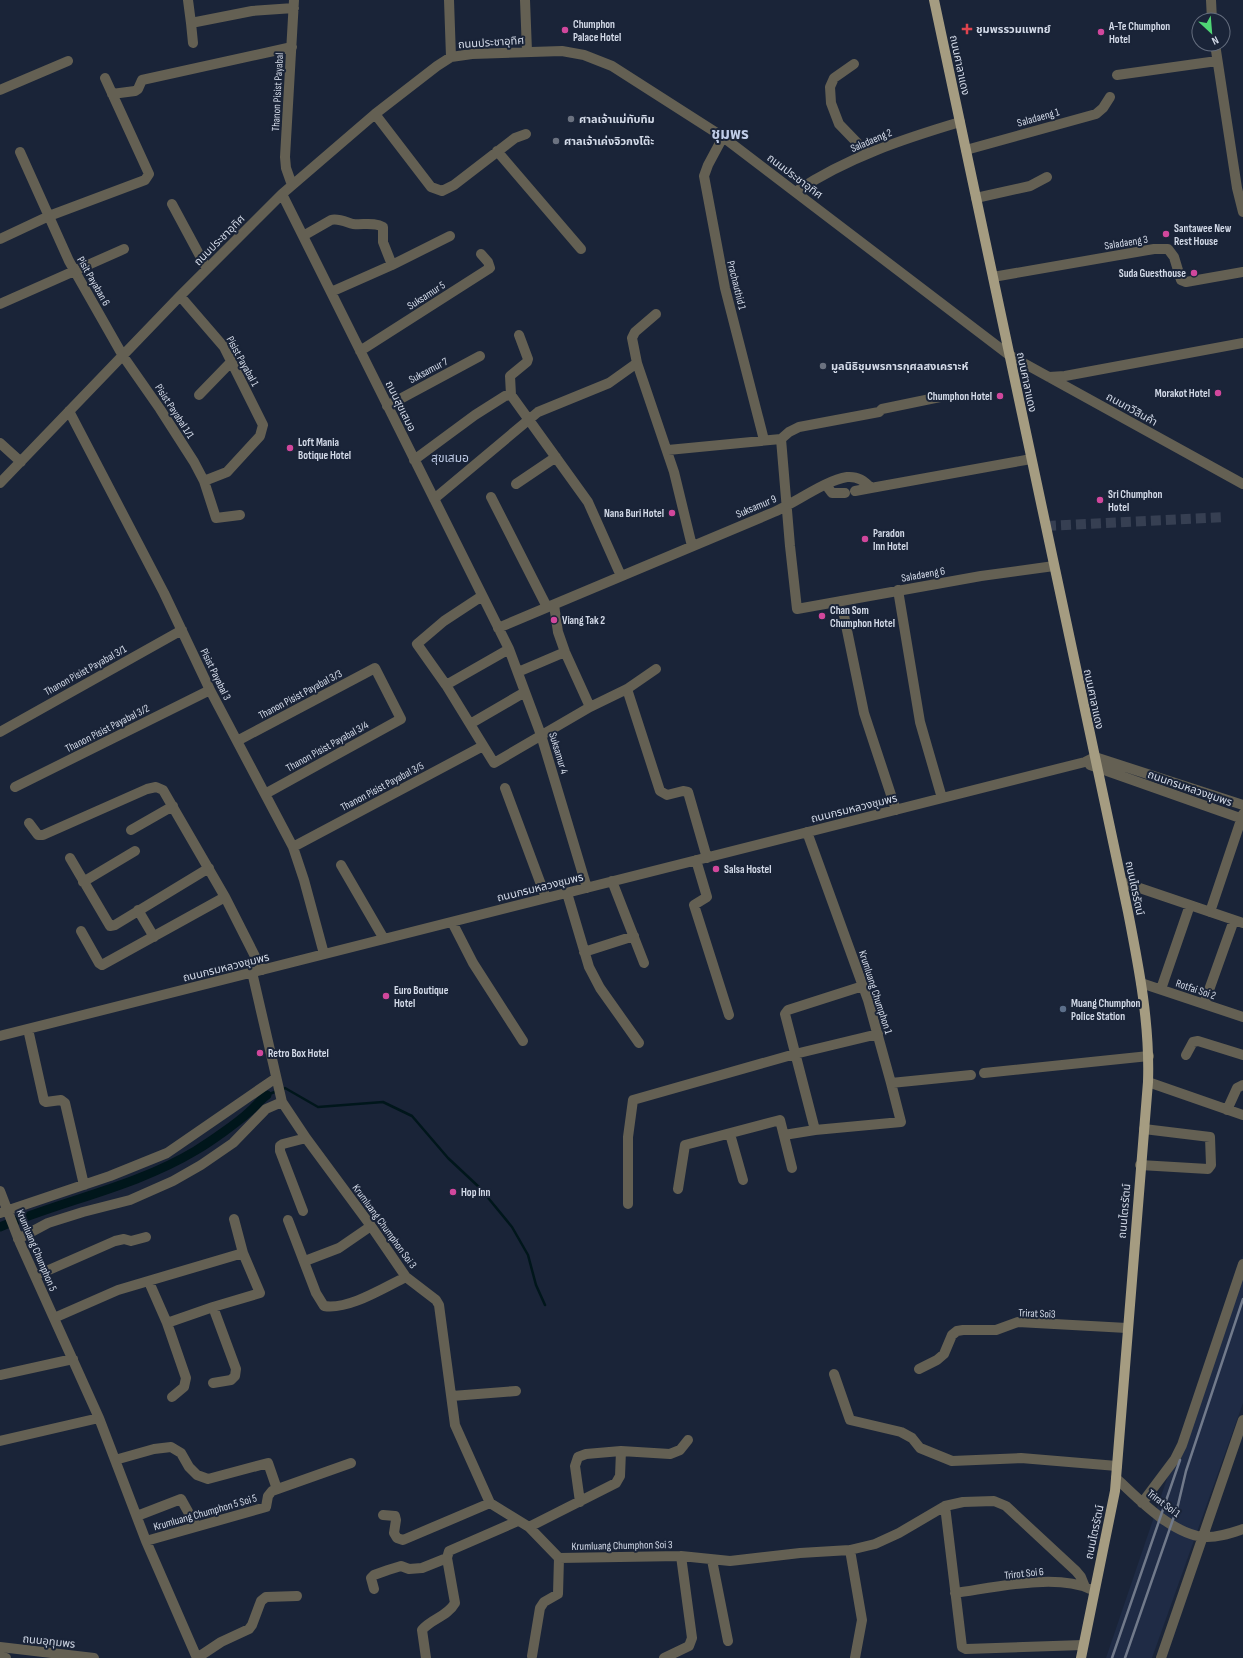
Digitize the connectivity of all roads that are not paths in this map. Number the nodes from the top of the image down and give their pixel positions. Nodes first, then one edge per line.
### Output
1 (188, 0) edge
2 (449, 0) edge
3 (525, 0) edge
4 (934, 0) edge
5 (1211, 0) edge
6 (294, 4) edge
7 (1212, 12) edge
8 (191, 24) junction
9 (193, 43) dead end
10 (292, 47) junction
11 (527, 51) junction
12 (1216, 52) edge
13 (451, 57) junction
14 (68, 61) dead end
15 (1217, 61) junction
16 (854, 64) dead end
17 (1117, 75) dead end
18 (105, 78) dead end
19 (0, 90) edge
20 (112, 94) junction
21 (1110, 97) dead end
22 (375, 114) junction
23 (960, 122) junction
24 (526, 134) dead end
25 (723, 137) junction
26 (966, 150) junction
27 (497, 151) junction
28 (20, 152) dead end
29 (868, 154) junction
30 (1047, 177) dead end
31 (292, 185) junction
32 (797, 191) junction
33 (282, 194) junction
34 (976, 198) junction
35 (172, 204) dead end
36 (1243, 212) edge
37 (49, 216) junction
38 (303, 236) junction
39 (450, 236) dead end
40 (0, 239) edge
41 (124, 249) dead end
42 (581, 249) dead end
43 (481, 254) dead end
44 (392, 265) junction
45 (207, 269) junction
46 (74, 271) junction
47 (1243, 272) edge
48 (992, 276) junction
49 (331, 292) junction
50 (180, 296) junction
51 (0, 304) edge
52 (656, 314) dead end
53 (519, 335) dead end
54 (1243, 343) edge
55 (360, 351) junction
56 (1009, 355) junction
57 (123, 356) junction
58 (480, 356) dead end
59 (231, 362) junction
60 (637, 363) junction
61 (1049, 377) junction
62 (199, 395) dead end
63 (511, 395) junction
64 (940, 397) dead end
65 (387, 406) junction
66 (69, 411) junction
67 (528, 420) junction
68 (781, 439) junction
69 (764, 440) junction
70 (0, 443) edge
71 (668, 450) junction
72 (556, 457) junction
73 (1031, 459) junction
74 (414, 460) junction
75 (21, 462) junction
76 (204, 481) junction
77 (0, 483) edge
78 (516, 484) dead end
79 (1243, 484) edge
80 (826, 485) junction
81 (871, 488) junction
82 (491, 497) dead end
83 (434, 499) junction
84 (788, 506) junction
85 (240, 515) dead end
86 (692, 546) junction
87 (1054, 566) junction
88 (621, 576) junction
89 (898, 590) junction
90 (482, 596) junction
91 (841, 601) junction
92 (551, 606) junction
93 (498, 628) junction
94 (182, 630) junction
95 (509, 649) junction
96 (565, 652) junction
97 (656, 669) dead end
98 (518, 672) junction
99 (446, 685) junction
100 (627, 688) junction
101 (210, 690) junction
102 (525, 692) junction
103 (590, 707) junction
104 (401, 719) joint
105 (470, 724) junction
106 (0, 732) edge
107 (541, 735) junction
108 (237, 741) junction
109 (483, 746) junction
110 (1090, 760) junction
111 (1097, 768) junction
112 (1184, 785) junction
113 (15, 787) dead end
114 (505, 788) dead end
115 (265, 794) junction
116 (1179, 796) junction
117 (942, 798) junction
118 (1243, 805) edge
119 (173, 806) junction
120 (896, 810) junction
121 (1242, 817) edge
122 (29, 823) dead end
123 (131, 830) dead end
124 (807, 832) junction
125 (293, 847) junction
126 (135, 851) dead end
127 (70, 858) dead end
128 (707, 858) junction
129 (696, 860) junction
130 (341, 865) dead end
131 (209, 868) junction
132 (612, 881) junction
133 (83, 882) junction
134 (1122, 882) junction
135 (587, 888) junction
136 (567, 893) junction
137 (225, 897) junction
138 (546, 898) junction
139 (1190, 905) junction
140 (138, 910) junction
141 (1210, 912) junction
142 (1238, 921) edge
143 (452, 922) junction
144 (81, 931) dead end
145 (634, 936) junction
146 (154, 937) junction
147 (384, 939) junction
148 (584, 952) junction
149 (324, 954) junction
150 (644, 963) dead end
151 (257, 971) junction
152 (1141, 982) junction
153 (863, 986) junction
154 (1161, 989) junction
155 (1204, 1004) junction
156 (729, 1015) dead end
157 (1243, 1018) edge
158 (28, 1029) junction
159 (878, 1034) junction
160 (0, 1036) edge
161 (523, 1041) dead end
162 (639, 1043) dead end
163 (795, 1054) junction
164 (1186, 1055) dead end
165 (1243, 1055) edge
166 (1149, 1056) junction
167 (984, 1073) dead end
168 (971, 1075) dead end
169 (276, 1080) junction
170 (1148, 1082) junction
171 (891, 1083) junction
172 (1243, 1085) edge
173 (282, 1100) junction
174 (1227, 1110) junction
175 (1243, 1116) edge
176 (1144, 1129) junction
177 (815, 1130) junction
178 (730, 1134) junction
179 (784, 1135) junction
180 (306, 1138) junction
181 (1140, 1166) junction
182 (792, 1168) dead end
183 (743, 1180) dead end
184 (84, 1185) junction
185 (678, 1189) dead end
186 (0, 1191) edge
187 (628, 1204) dead end
188 (303, 1211) dead end
189 (5, 1212) edge
190 (234, 1219) dead end
191 (288, 1220) dead end
192 (371, 1226) junction
193 (146, 1237) dead end
194 (18, 1238) junction
195 (243, 1253) junction
196 (305, 1261) junction
197 (1243, 1264) edge
198 (35, 1276) junction
199 (406, 1277) junction
200 (149, 1282) junction
201 (213, 1306) junction
202 (54, 1318) junction
203 (167, 1323) junction
204 (1127, 1328) junction
205 (72, 1360) junction
206 (919, 1369) dead end
207 (834, 1374) dead end
208 (0, 1376) edge
209 (213, 1383) dead end
210 (516, 1392) dead end
211 (452, 1396) junction
212 (172, 1397) dead end
213 (99, 1418) junction
214 (1243, 1420) edge
215 (688, 1440) dead end
216 (0, 1441) edge
217 (621, 1451) junction
218 (115, 1460) junction
219 (351, 1463) dead end
220 (1117, 1466) junction
221 (1116, 1478) junction
222 (277, 1489) junction
223 (580, 1502) junction
224 (1142, 1502) junction
225 (490, 1503) junction
226 (945, 1506) junction
227 (383, 1515) dead end
228 (137, 1516) junction
229 (518, 1521) junction
230 (196, 1526) junction
231 (529, 1527) junction
232 (1243, 1529) edge
233 (1204, 1537) junction
234 (146, 1541) junction
235 (850, 1550) junction
236 (681, 1556) junction
237 (447, 1558) junction
238 (559, 1558) junction
239 (712, 1560) junction
240 (1091, 1587) junction
241 (374, 1589) dead end
242 (955, 1593) junction
243 (297, 1596) dead end
244 (728, 1641) dead end
245 (1083, 1645) junction
246 (0, 1647) edge
247 (532, 1656) dead end
248 (0, 1657) edge
249 (6, 1658) edge
250 (94, 1658) edge
251 (197, 1658) edge
252 (426, 1658) edge
253 (664, 1658) edge
254 (856, 1658) edge
255 (1081, 1658) edge
256 (1161, 1658) edge

1 - 8 street
2 - 13 street
3 - 11 street
4 - 23 main road, ถนนศาลาแดง
5 - 7 street
6 - 8 street
6 - 10 street, Thanon Pisist Payabal
8 - 9 street
10 - 20 street
10 - 31 street, Thanon Pisist Payabal
11 - 13 street, ถนนประชาอุทิศ
11 - 25 street, ถนนประชาอุทิศ
12 - 15 street
13 - 22 street, ถนนประชาอุทิศ
14 - 19 street
15 - 17 street
15 - 36 street
16 - 29 street
18 - 20 street
20 - 37 street
21 - 26 street, Saladaeng 1
22 - 27 street
22 - 31 street, ถนนประชาอุทิศ
23 - 26 main road, ถนนศาลาแดง
23 - 29 street, Saladaeng 2
24 - 27 street
25 - 32 street, ถนนประชาอุทิศ
25 - 69 street, Prachauthid 1
26 - 34 main road, ถนนศาลาแดง
27 - 42 street
28 - 37 street, Pisit Payaban 6
29 - 32 street, Saladaeng 2
30 - 34 street
31 - 33 street, ถนนประชาอุทิศ
32 - 56 street, ถนนประชาอุทิศ
33 - 38 street, ถนนสุขเสมอ
33 - 45 street, ถนนประชาอุทิศ
34 - 48 main road, ถนนศาลาแดง
35 - 45 street
37 - 40 street
37 - 46 street, Pisit Payaban 6
38 - 44 street
38 - 49 street, ถนนสุขเสมอ
39 - 44 street
41 - 46 street
43 - 55 street, Suksamur 5
44 - 49 street
45 - 50 street, ถนนประชาอุทิศ
46 - 51 street
46 - 57 street, Pisit Payaban 6
47 - 48 street, Saladaeng 3
48 - 56 main road, ถนนศาลาแดง
49 - 55 street, ถนนสุขเสมอ
50 - 57 street, ถนนประชาอุทิศ
50 - 59 street, Pisist Payabal 1
52 - 60 street
53 - 63 street
54 - 61 street
55 - 65 street, ถนนสุขเสมอ
56 - 61 street, ถนนทวีสินค้า
56 - 73 main road, ถนนศาลาแดง
57 - 66 street, ถนนประชาอุทิศ
57 - 76 street, Pisist Payabal 1/1
58 - 65 street, Suksamur 7
59 - 62 street
59 - 76 street, Pisist Payabal 1
60 - 67 street
60 - 71 street
61 - 79 street, ถนนทวีสินค้า
63 - 67 street
63 - 74 street
64 - 68 street
65 - 74 street, ถนนสุขเสมอ
66 - 75 street, ถนนประชาอุทิศ
66 - 94 street, Pisist Payabal 3
67 - 72 street
67 - 83 street
68 - 69 street
68 - 84 street
69 - 71 street
70 - 75 street
71 - 86 street
72 - 78 street
72 - 88 street
73 - 81 street
73 - 87 main road, ถนนศาลาแดง
74 - 83 street, ถนนสุขเสมอ
75 - 77 street, ถนนประชาอุทิศ
76 - 85 street, Pisist Payabal 1/1
80 - 81 street
80 - 81 street, Suksamur 9
80 - 84 street, Suksamur 9
82 - 92 street
83 - 90 street, ถนนสุขเสมอ
84 - 86 street, Suksamur 9
84 - 91 street, Saladaeng 6
86 - 88 street, Suksamur 9
87 - 89 street, Saladaeng 6
87 - 110 main road, ถนนศาลาแดง
88 - 92 street, Suksamur 9
89 - 91 street, Saladaeng 6
89 - 117 street
90 - 93 street, ถนนสุขเสมอ
90 - 99 street
91 - 120 street
92 - 93 street, Suksamur 9
92 - 96 street
93 - 95 street, Suksamur 4
94 - 101 street, Pisist Payabal 3
94 - 106 street, Thanon Pisist Payabal 3/1
95 - 98 street, Suksamur 4
95 - 99 street
96 - 98 street
96 - 103 street
97 - 100 street
98 - 102 street, Suksamur 4
99 - 105 street
100 - 103 street
100 - 128 street
101 - 108 street, Pisist Payabal 3
101 - 113 street, Thanon Pisist Payabal 3/2
102 - 105 street
102 - 107 street, Suksamur 4
103 - 107 street
104 - 108 street, Thanon Pisist Payabal 3/3
104 - 115 street, Thanon Pisist Payabal 3/4
105 - 109 street
107 - 109 street
107 - 135 street, Suksamur 4
108 - 115 street, Pisist Payabal 3
109 - 125 street, Thanon Pisist Payabal 3/5
110 - 111 main road, ถนนศาลาแดง
110 - 112 street, ถนนกรมหลวงชุมพร
110 - 117 street, ถนนกรมหลวงชุมพร
111 - 116 street, ถนนกรมหลวงชุมพร
111 - 134 main road, ถนนไตรรัตน์
112 - 116 street
112 - 118 street, ถนนกรมหลวงชุมพร
114 - 138 street
115 - 125 street, Pisist Payabal 3
116 - 121 street, ถนนกรมหลวงชุมพร
117 - 120 street, ถนนกรมหลวงชุมพร
119 - 122 street, Krumluang Chumphon Soi 3
119 - 123 street
119 - 131 street, Krumluang Chumphon Soi 3
120 - 124 street, ถนนกรมหลวงชุมพร
121 - 141 street
124 - 128 street, ถนนกรมหลวงชุมพร
124 - 153 street, Krumluang Chumphon 1
125 - 149 street, Pisist Payabal 3
126 - 133 street
127 - 133 street
128 - 129 street, ถนนกรมหลวงชุมพร
129 - 132 street, ถนนกรมหลวงชุมพร
129 - 156 street
130 - 147 street
131 - 137 street, Krumluang Chumphon Soi 3
131 - 140 street
132 - 135 street, ถนนกรมหลวงชุมพร
132 - 145 street
133 - 140 street
134 - 139 street
134 - 152 main road, ถนนไตรรัตน์
135 - 136 street, ถนนกรมหลวงชุมพร
136 - 138 street, ถนนกรมหลวงชุมพร
136 - 148 street
137 - 146 street
137 - 151 street, Krumluang Chumphon Soi 3
138 - 143 street, ถนนกรมหลวงชุมพร
139 - 141 street
139 - 154 street
140 - 146 street
141 - 142 street
142 - 155 street
143 - 147 street, ถนนกรมหลวงชุมพร
143 - 161 street
144 - 146 street
145 - 148 street
145 - 150 street
147 - 149 street, ถนนกรมหลวงชุมพร
148 - 162 street
149 - 151 street, ถนนกรมหลวงชุมพร
151 - 158 street, ถนนกรมหลวงชุมพร
151 - 169 street, Krumluang Chumphon Soi 3
152 - 154 street, Rotfai Soi 2
152 - 166 main road, ถนนไตรรัตน์
153 - 159 street, Krumluang Chumphon 1
153 - 163 street
154 - 155 street, Rotfai Soi 2
155 - 157 street, Rotfai Soi 2
158 - 160 street, ถนนกรมหลวงชุมพร
158 - 184 street
159 - 163 street
159 - 171 street, Krumluang Chumphon 1
163 - 177 street
163 - 187 street
164 - 165 street
166 - 167 street
166 - 170 main road, ถนนไตรรัตน์
168 - 171 street
169 - 173 street, Krumluang Chumphon Soi 3
169 - 184 street
170 - 174 street
170 - 176 main road, ถนนไตรรัตน์
171 - 177 street, Krumluang Chumphon 1
172 - 174 street
173 - 180 street, Krumluang Chumphon Soi 3
173 - 194 street
174 - 175 street
176 - 181 main road, ถนนไตรรัตน์
176 - 181 street
177 - 179 street
178 - 179 street
178 - 183 street
178 - 185 street
179 - 182 street
180 - 188 street
180 - 192 street, Krumluang Chumphon Soi 3
181 - 204 main road, ถนนไตรรัตน์
184 - 189 street
186 - 189 street, Krumluang Chumphon 5
189 - 194 street, Krumluang Chumphon 5
190 - 195 street
191 - 196 street
192 - 196 street
192 - 199 street, Krumluang Chumphon Soi 3
193 - 198 street
194 - 198 street, Krumluang Chumphon 5
195 - 200 street
195 - 201 street
196 - 199 street
197 - 224 street
198 - 202 street, Krumluang Chumphon 5
199 - 211 street, Krumluang Chumphon Soi 3
200 - 202 street
200 - 203 street
201 - 203 street
201 - 209 street
202 - 205 street, Krumluang Chumphon 5
203 - 212 street
204 - 206 street, Trirat Soi3
204 - 220 main road, ถนนไตรรัตน์
205 - 208 street
205 - 213 street, Krumluang Chumphon 5
207 - 220 street
210 - 211 street
211 - 225 street, Krumluang Chumphon Soi 3
213 - 216 street
213 - 218 street, Krumluang Chumphon 5
214 - 233 street
215 - 217 street
217 - 223 street
217 - 223 street
218 - 222 street
218 - 228 street, Krumluang Chumphon 5
219 - 222 street
220 - 221 main road, ถนนไตรรัตน์
221 - 224 street, Trirat Soi 1
221 - 240 main road, ถนนไตรรัตน์
222 - 230 street, Krumluang Chumphon 5 Soi 5
223 - 231 street
224 - 233 street, Trirat Soi 1
225 - 227 street
225 - 229 street, Krumluang Chumphon Soi 3
226 - 235 street, Krumluang Chumphon Soi 3
226 - 240 street, Krumluang Chumphon Soi 3
226 - 242 street
228 - 230 street
228 - 234 street, Krumluang Chumphon 5
229 - 231 street, Krumluang Chumphon Soi 3
229 - 237 street
230 - 234 street, Krumluang Chumphon 5 Soi 5
231 - 238 street, Krumluang Chumphon Soi 3
232 - 233 street
233 - 256 street
234 - 251 street, Krumluang Chumphon 5
235 - 239 street, Krumluang Chumphon Soi 3
235 - 254 street
236 - 238 street, Krumluang Chumphon Soi 3
236 - 239 street, Krumluang Chumphon Soi 3
236 - 253 street
237 - 241 street
237 - 252 street
238 - 247 street
239 - 244 street
240 - 242 street, Trirot Soi 6
240 - 245 main road, ถนนไตรรัตน์
242 - 245 street
243 - 251 street
245 - 255 main road, ถนนไตรรัตน์
246 - 250 street, ถนนอุทุมพร
248 - 249 street

